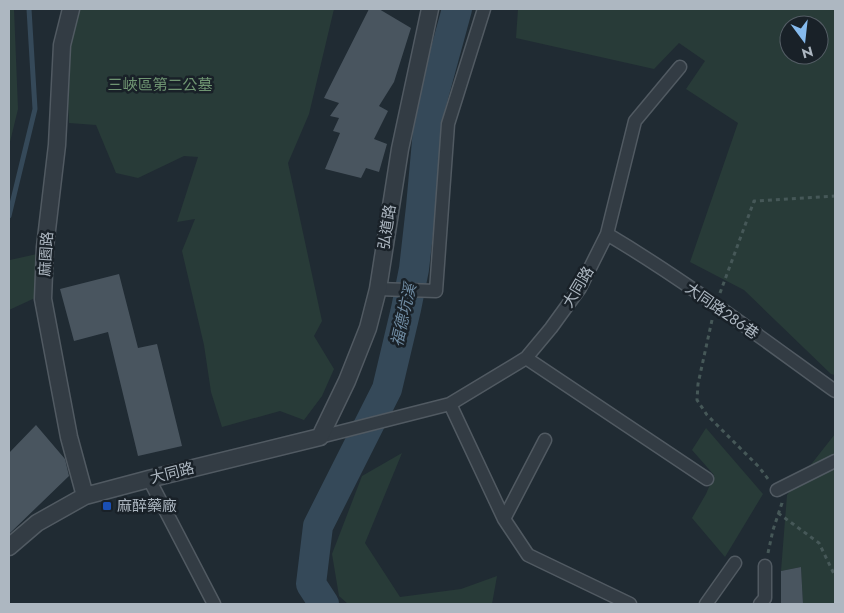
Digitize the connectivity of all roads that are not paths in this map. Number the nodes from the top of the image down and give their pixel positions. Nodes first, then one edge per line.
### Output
1 (71, 9) edge
2 (430, 9) edge
3 (484, 9) edge
4 (680, 67) dead end
5 (607, 234) junction
6 (385, 289) junction
7 (526, 358) junction
8 (835, 391) edge
9 (450, 404) junction
10 (320, 437) junction
11 (545, 440) dead end
12 (835, 461) edge
13 (149, 478) junction
14 (707, 479) dead end
15 (777, 490) road end
16 (85, 496) junction
17 (504, 519) junction
18 (9, 548) edge
19 (735, 563) dead end
20 (765, 566) road end
21 (214, 604) edge
22 (630, 604) edge
23 (706, 604) edge
24 (760, 604) edge

1 - 16 street, 麻園路
2 - 6 street, 弘道路
3 - 6 street
4 - 5 street, 大同路
5 - 7 street, 大同路
5 - 8 street, 大同路286巷
6 - 10 street, 弘道路
7 - 9 street, 大同路
7 - 14 street
9 - 10 street, 大同路
9 - 17 street
10 - 13 street, 大同路
11 - 17 street
12 - 15 street
13 - 16 street, 大同路
13 - 21 street
16 - 18 street, 大同路
17 - 22 street
19 - 23 street
20 - 24 street

